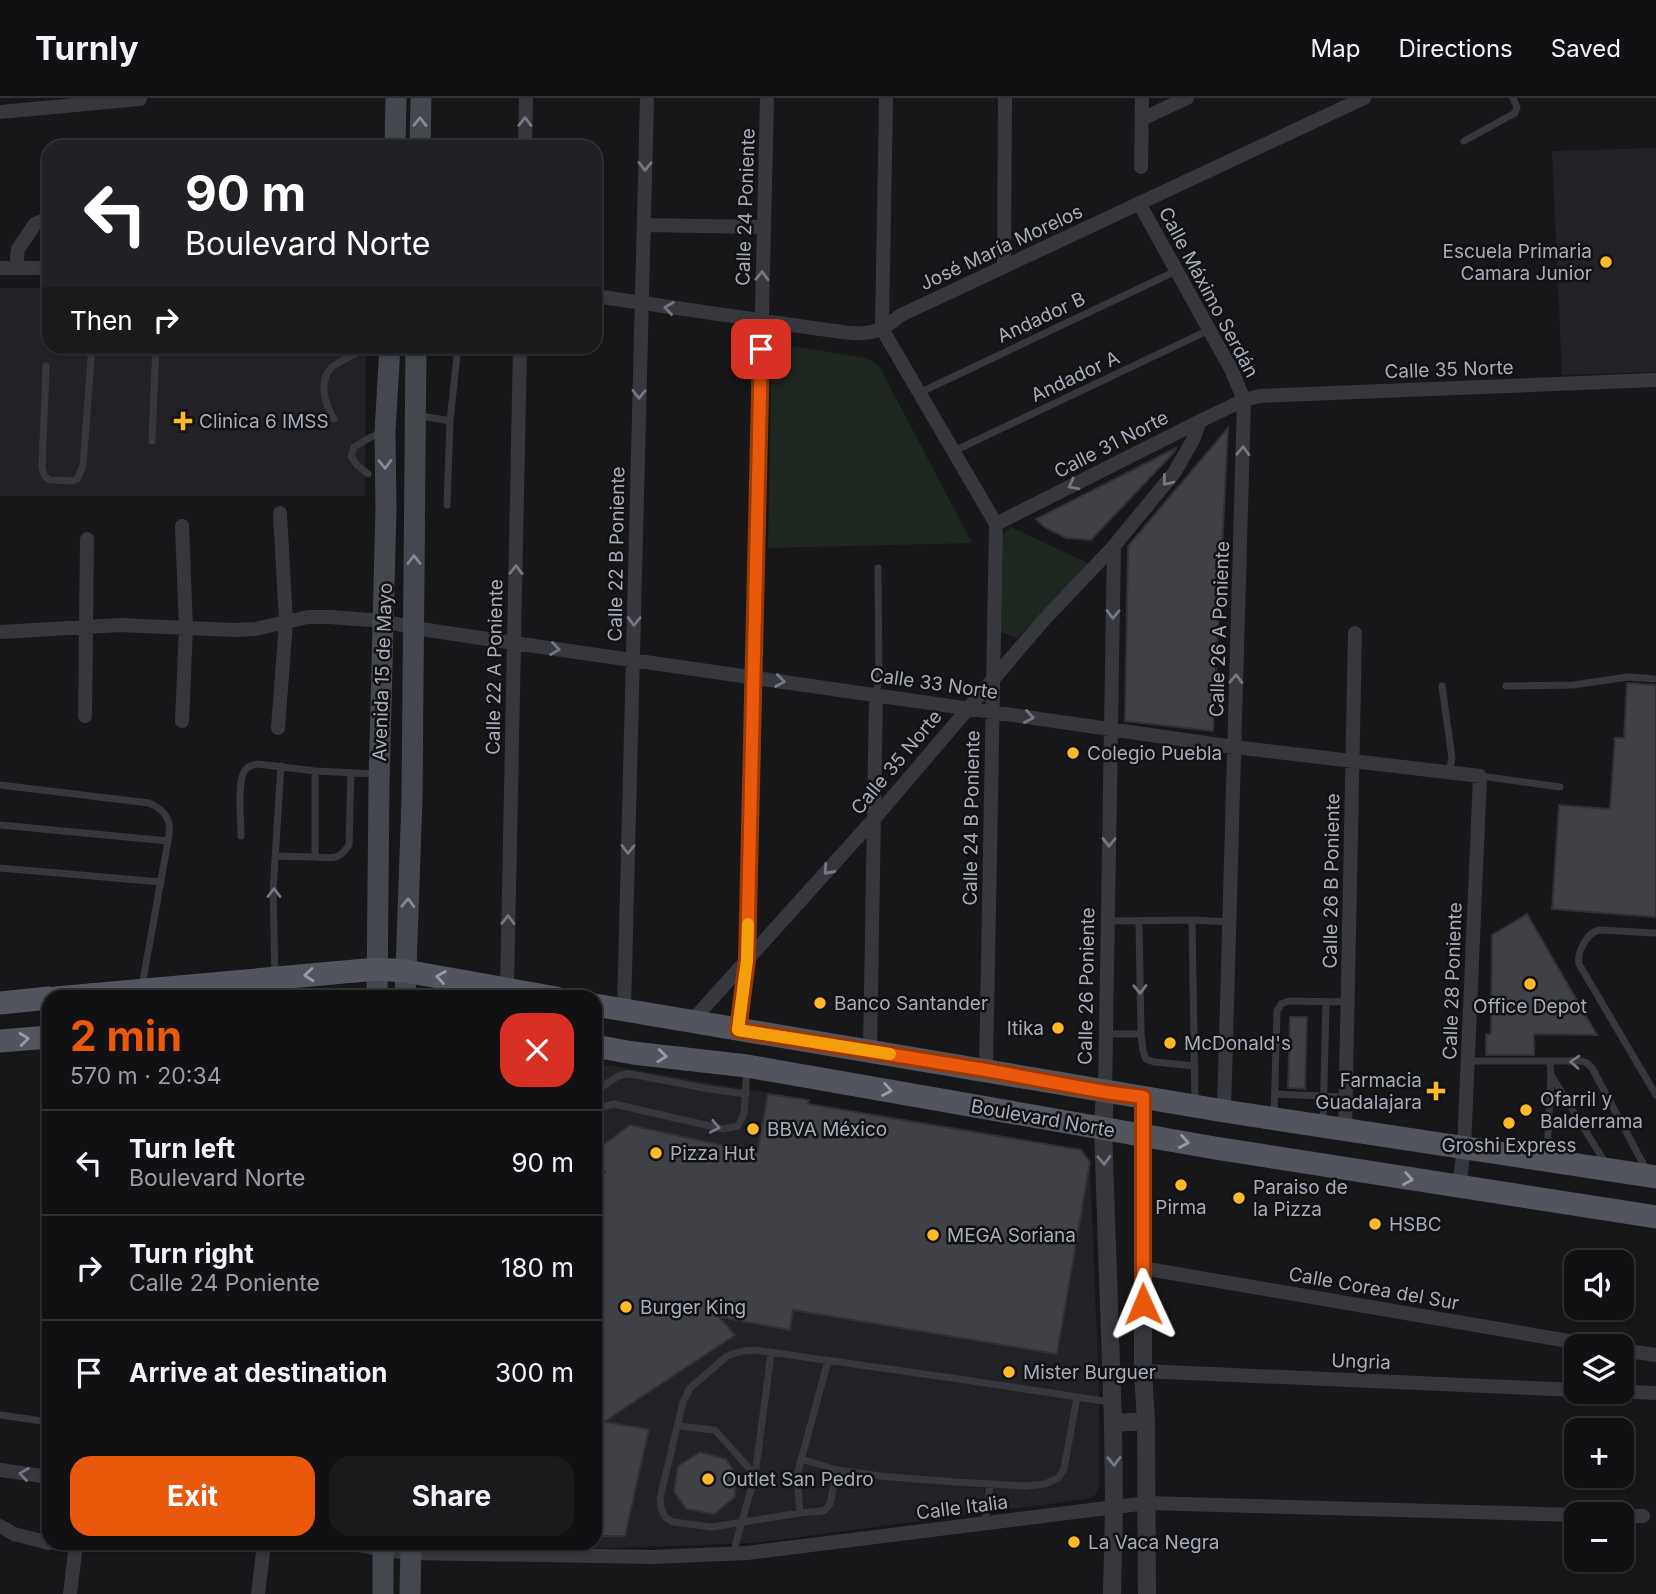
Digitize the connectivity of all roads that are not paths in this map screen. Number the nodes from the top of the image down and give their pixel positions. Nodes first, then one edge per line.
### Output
1 (396, 98) edge
2 (421, 98) edge
3 (526, 98) edge
4 (647, 98) edge
5 (767, 98) edge
6 (886, 98) edge
7 (1005, 98) edge
8 (1142, 98) edge
9 (1187, 98) edge
10 (1364, 98) edge
11 (1513, 98) edge
12 (140, 99) edge
13 (0, 112) edge
14 (1142, 119) junction
15 (395, 140) edge
16 (420, 140) edge
17 (525, 140) edge
18 (1464, 141) dead end
19 (1141, 167) dead end
20 (1139, 203) junction
21 (42, 221) edge
22 (643, 225) junction
23 (764, 227) junction
24 (1004, 266) junction
25 (0, 268) edge
26 (16, 268) junction
27 (42, 268) edge
28 (1177, 271) junction
29 (602, 297) edge
30 (642, 304) junction
31 (761, 321) junction
32 (881, 329) junction
33 (1209, 330) junction
34 (91, 354) edge
35 (156, 354) edge
36 (356, 354) edge
37 (390, 354) edge
38 (416, 354) edge
39 (457, 354) edge
40 (520, 354) edge
41 (46, 366) dead end
42 (1656, 380) edge
43 (919, 393) junction
44 (1244, 400) junction
45 (416, 418) junction
46 (334, 419) dead end
47 (450, 421) junction
48 (1200, 421) junction
49 (385, 432) junction
50 (152, 442) dead end
51 (953, 451) junction
52 (368, 474) dead end
53 (447, 505) dead end
54 (280, 513) dead end
55 (996, 524) junction
56 (182, 526) dead end
57 (88, 539) dead end
58 (1114, 546) junction
59 (878, 568) dead end
60 (384, 621) junction
61 (286, 622) junction
62 (87, 626) junction
63 (186, 628) junction
64 (414, 628) junction
65 (0, 632) edge
66 (1355, 632) dead end
67 (514, 643) junction
68 (633, 659) junction
69 (753, 677) junction
70 (993, 679) junction
71 (1656, 679) edge
72 (1442, 686) dead end
73 (1506, 686) dead end
74 (876, 695) junction
75 (967, 708) junction
76 (992, 711) junction
77 (85, 716) dead end
78 (182, 721) dead end
79 (278, 728) dead end
80 (1111, 729) junction
81 (1234, 747) junction
82 (1352, 761) junction
83 (281, 766) junction
84 (316, 771) junction
85 (1449, 772) junction
86 (351, 773) junction
87 (379, 774) junction
88 (1479, 776) junction
89 (0, 785) edge
90 (1560, 787) dead end
91 (874, 819) junction
92 (0, 825) edge
93 (241, 836) dead end
94 (168, 841) junction
95 (275, 856) junction
96 (315, 857) junction
97 (0, 868) edge
98 (161, 882) junction
99 (1108, 920) junction
100 (1139, 920) junction
101 (1192, 920) junction
102 (1229, 922) junction
103 (1656, 933) edge
104 (747, 960) junction
105 (377, 969) junction
106 (405, 971) junction
107 (275, 978) junction
108 (507, 988) junction
109 (141, 990) joint
110 (377, 990) edge
111 (405, 990) edge
112 (517, 990) edge
113 (42, 999) edge
114 (1326, 1002) junction
115 (1347, 1002) junction
116 (0, 1003) edge
117 (602, 1006) edge
118 (624, 1011) junction
119 (691, 1022) junction
120 (738, 1030) junction
121 (1106, 1034) junction
122 (1141, 1034) junction
123 (42, 1038) edge
124 (0, 1041) edge
125 (602, 1047) edge
126 (870, 1051) junction
127 (1467, 1060) junction
128 (1550, 1062) junction
129 (747, 1066) junction
130 (1195, 1066) junction
131 (986, 1070) junction
132 (1551, 1075) junction
133 (602, 1088) edge
134 (1105, 1092) junction
135 (746, 1094) junction
136 (1275, 1094) junction
137 (1656, 1095) edge
138 (1323, 1096) junction
139 (1143, 1097) junction
140 (1346, 1097) junction
141 (602, 1106) edge
142 (1195, 1107) junction
143 (1224, 1111) junction
144 (1274, 1119) junction
145 (1334, 1128) junction
146 (1103, 1129) junction
147 (1143, 1135) junction
148 (1464, 1148) junction
149 (1547, 1161) junction
150 (1609, 1170) junction
151 (1653, 1177) edge
152 (1459, 1186) junction
153 (1656, 1217) edge
154 (1142, 1268) junction
155 (1564, 1340) edge
156 (1634, 1352) edge
157 (771, 1354) junction
158 (1656, 1356) edge
159 (828, 1361) junction
160 (1143, 1371) junction
161 (1564, 1389) edge
162 (1634, 1392) edge
163 (1656, 1393) edge
164 (1077, 1397) junction
165 (1112, 1403) junction
166 (0, 1415) edge
167 (42, 1421) edge
168 (1146, 1421) junction
169 (1113, 1423) junction
170 (678, 1426) junction
171 (802, 1459) junction
172 (837, 1469) junction
173 (0, 1470) edge
174 (755, 1475) junction
175 (42, 1476) edge
176 (990, 1485) junction
177 (1147, 1503) junction
178 (1114, 1507) junction
179 (800, 1513) junction
180 (1564, 1515) edge
181 (1634, 1517) edge
182 (1643, 1517) dead end
183 (741, 1522) junction
184 (985, 1523) junction
185 (0, 1526) edge
186 (42, 1541) edge
187 (75, 1550) edge
188 (263, 1550) edge
189 (383, 1550) edge
190 (411, 1550) edge
191 (465, 1550) edge
192 (733, 1554) junction
193 (70, 1594) edge
194 (258, 1594) edge
195 (383, 1594) edge
196 (410, 1594) edge
197 (1112, 1594) edge
198 (1147, 1594) edge

1 - 15 main road
16 -> 2 main road
17 -> 3 street
4 -> 22 street, Calle 22 B Poniente
5 - 23 street, Calle 24 Poniente
6 - 32 street
7 - 24 street
8 - 14 street
9 - 14 street
10 - 20 street, José María Morelos
11 - 18 lane
12 - 13 street
14 - 19 street
20 - 24 street, José María Morelos
20 - 28 street, Calle Máximo Serdán
21 - 26 street
22 - 23 street
22 - 30 street, Calle 22 B Poniente
31 -> 23 street, Calle 24 Poniente
24 - 32 street, José María Morelos
25 - 26 street
26 - 27 street
28 - 33 street, Calle Máximo Serdán
28 - 43 lane, Andador B
29 - 30 street
31 -> 30 street
30 -> 68 street, Calle 22 B Poniente
31 - 32 street
31 - 69 street, Calle 24 Poniente
32 - 43 street
33 - 44 street, Calle Máximo Serdán
33 - 51 lane, Andador A
34 - 41 lane
35 - 50 lane
36 - 46 lane
37 - 49 main road, Avenida 15 de Mayo
38 - 45 main road, Avenida 15 de Mayo
39 - 47 lane
67 -> 40 street, Calle 22 A Poniente
42 - 44 street, Calle 35 Norte
43 - 51 street
44 - 48 street, Calle 31 Norte
81 -> 44 street, Calle 26 A Poniente
45 - 47 lane
64 -> 45 main road, Avenida 15 de Mayo
47 - 53 lane
48 -> 55 street, Calle 31 Norte
48 -> 58 street, Calle 35 Norte
49 - 52 lane
49 -> 60 main road, Avenida 15 de Mayo
51 - 55 street
54 - 61 street
55 - 70 street, Calle 24 B Poniente
56 - 63 street
57 - 62 street
58 - 70 street, Calle 35 Norte
58 -> 80 street, Calle 26 Poniente
59 - 74 lane
60 - 61 street, Calle 33 Norte
60 - 64 street, Calle 33 Norte
60 - 87 main road, Avenida 15 de Mayo
61 - 63 street, Calle 33 Norte
61 - 79 street
62 - 63 street, Calle 33 Norte
62 - 65 street, Calle 33 Norte
62 - 77 street
63 - 78 street
64 - 67 street, Calle 33 Norte
106 -> 64 main road, Avenida 15 de Mayo
66 - 82 street, Calle 26 B Poniente
67 -> 68 street, Calle 33 Norte
108 -> 67 street, Calle 22 A Poniente
68 - 69 street, Calle 33 Norte
68 -> 118 street, Calle 22 B Poniente
69 -> 74 street, Calle 33 Norte
69 - 104 street, Calle 24 Poniente
70 - 75 street, Calle 35 Norte
70 - 76 street, Calle 24 B Poniente
71 - 73 lane
72 - 85 lane
74 - 75 street, Calle 33 Norte
74 - 91 street
75 - 76 street, Calle 33 Norte
75 - 91 street, Calle 35 Norte
76 -> 80 street, Calle 33 Norte
76 - 131 street, Calle 24 B Poniente
80 - 81 street, Calle 33 Norte
80 -> 99 street, Calle 26 Poniente
81 - 82 street, Calle 33 Norte
81 - 102 street, Calle 26 A Poniente
82 - 85 street, Calle 33 Norte
82 - 115 street, Calle 26 B Poniente
83 - 84 lane
83 - 93 lane
83 - 95 lane
84 - 86 lane
84 - 96 lane
85 - 88 street, Calle 33 Norte
86 - 87 lane
86 - 96 lane
87 - 105 main road, Avenida 15 de Mayo
88 - 90 lane
88 - 127 street, Calle 28 Poniente
89 - 94 lane
91 -> 104 street, Calle 35 Norte
91 - 126 street
92 - 94 lane
94 - 98 lane
95 - 96 lane
107 -> 95 lane
97 - 98 lane
98 - 109 lane
99 - 100 lane
99 - 121 street, Calle 26 Poniente
100 - 101 lane
100 -> 122 lane
101 - 102 lane
101 - 130 lane
102 - 143 street, Calle 26 A Poniente
103 - 137 lane
104 - 119 street, Calle 35 Norte
104 - 120 street, Calle 24 Poniente
105 - 106 main road
105 -> 107 main road
105 - 110 main road, Avenida 15 de Mayo
108 -> 106 main road
106 - 111 main road, Avenida 15 de Mayo
107 - 109 main road
108 - 112 main road
113 - 116 main road
114 - 115 lane
114 - 136 lane
114 - 138 lane
115 - 140 street, Calle 26 B Poniente
117 - 118 main road, Boulevard Norte
118 - 119 main road, Boulevard Norte
119 - 120 main road, Boulevard Norte
120 - 126 main road, Boulevard Norte
121 - 122 lane
121 - 134 street, Calle 26 Poniente
122 - 130 lane
124 -> 123 main road
125 -> 129 main road, Boulevard Norte
126 - 131 main road, Boulevard Norte
127 - 128 lane
127 - 148 street, Calle 28 Poniente
128 - 132 lane
151 -> 128 lane
129 - 135 lane
129 -> 146 main road, Boulevard Norte
130 - 142 lane
131 - 134 main road, Boulevard Norte
132 - 149 lane
132 - 150 lane
133 - 135 lane
134 - 139 main road, Boulevard Norte
134 - 146 street, Calle 26 Poniente
141 -> 135 lane
136 - 138 lane
136 - 144 lane
138 - 140 lane
138 - 145 lane
139 - 142 main road, Boulevard Norte
139 - 147 street
140 - 145 street, Calle 26 B Poniente
142 - 143 main road, Boulevard Norte
143 - 144 main road, Boulevard Norte
144 - 145 main road, Boulevard Norte
145 - 148 main road, Boulevard Norte
146 - 147 main road, Boulevard Norte
146 -> 165 street, Calle 26 Poniente
147 -> 152 main road, Boulevard Norte
147 - 154 street
148 - 149 main road, Boulevard Norte
148 - 152 street, Calle 28 Poniente
149 - 150 main road, Boulevard Norte
150 - 151 main road, Boulevard Norte
152 - 153 main road, Boulevard Norte
154 - 155 street, Calle Corea del Sur
154 - 160 street
156 - 158 street
157 - 159 lane
157 - 170 lane
157 - 174 lane
159 - 164 lane
159 - 171 lane
160 - 161 street, Ungria
160 - 168 street
162 - 163 street
164 - 165 lane
164 - 176 lane
165 - 169 street, Calle 26 Poniente
166 - 167 lane
168 - 169 street
168 - 177 street
169 -> 178 street, Calle 26 Poniente
170 - 174 lane
170 - 183 lane
171 - 172 lane
171 - 179 lane
172 - 176 lane
172 - 179 lane
175 -> 173 street
174 - 183 lane
176 - 184 lane
177 - 178 street, Calle Italia
177 - 180 street, Calle Italia
177 - 198 street
178 - 184 street, Calle Italia
178 - 197 street, Calle 26 Poniente
179 - 183 lane
181 - 182 street
183 - 192 lane
184 - 192 street, Calle Italia
185 - 186 street
187 - 193 street
188 - 194 street
189 - 195 main road
190 - 196 main road
191 - 192 street, Calle Italia

